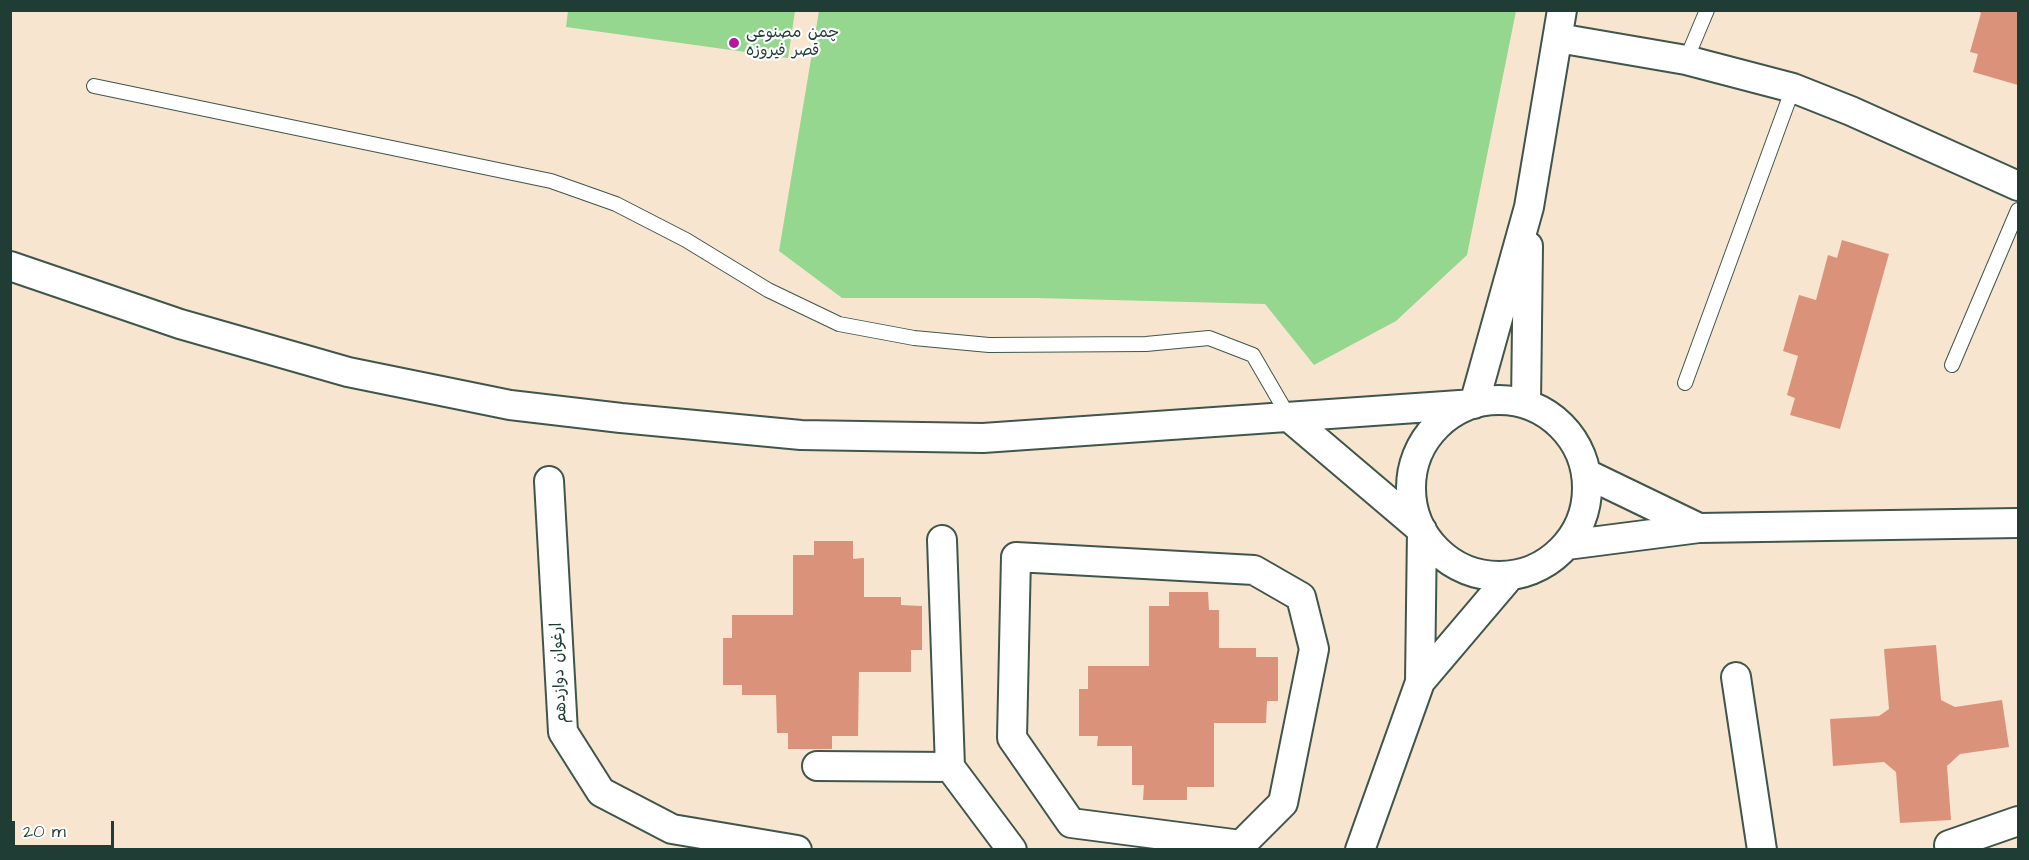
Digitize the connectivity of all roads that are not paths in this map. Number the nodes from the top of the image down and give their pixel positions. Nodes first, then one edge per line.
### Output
1 (1707, 10) edge
2 (1560, 24) edge
3 (1686, 60) junction
4 (94, 86) dead end
5 (1793, 88) junction
6 (2019, 186) edge
7 (1529, 207) junction
8 (2019, 210) edge
9 (10, 266) edge
10 (1952, 365) dead end
11 (1685, 383) dead end
12 (1474, 404) junction
13 (1526, 404) junction
14 (1289, 417) junction
15 (1587, 474) junction
16 (549, 481) dead end
17 (2019, 523) edge
18 (1699, 528) junction
19 (1422, 530) junction
20 (942, 540) dead end
21 (1567, 545) junction
22 (1510, 576) junction
23 (1737, 677) dead end
24 (1419, 682) junction
25 (817, 766) dead end
26 (950, 767) junction
27 (2019, 821) edge
28 (737, 845) edge
29 (1949, 845) dead end
30 (1241, 847) edge
31 (797, 849) edge
32 (1012, 849) edge
33 (1360, 849) edge
34 (1762, 849) edge

1 - 3 lane
2 - 3 street
2 - 7 street
3 - 5 street
4 - 14 lane
5 - 6 street
5 - 11 lane
7 - 12 street
7 - 13 street
8 - 10 lane
9 - 14 street
12 - 13 street
12 - 14 street
12 - 19 street
13 - 15 street
14 - 19 street
15 - 18 street
15 - 21 street
16 - 28 street, ارغوان دوازدهم
17 - 18 street
18 - 21 street
19 - 22 street
19 - 24 street
20 - 26 street
21 - 22 street
22 - 24 street
23 - 34 street
24 - 33 street
25 - 26 street
26 - 32 street
27 - 29 street
28 - 31 street, ارغوان دوازدهم
30 - 30 street

